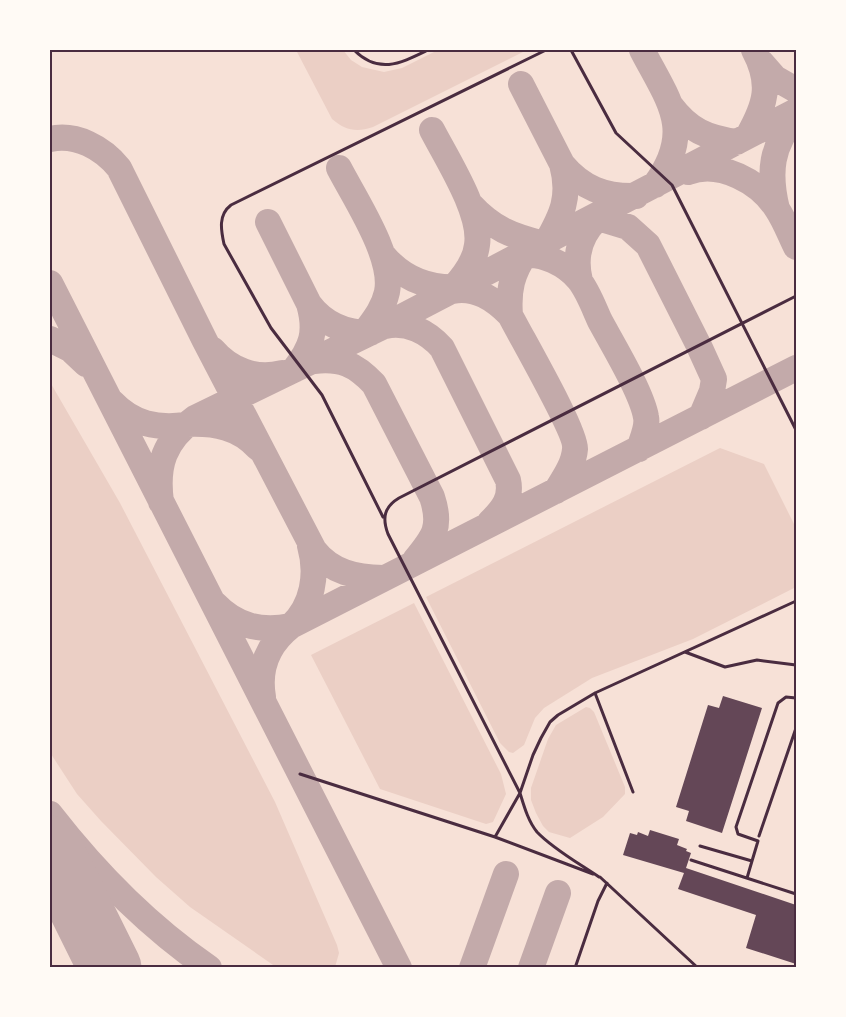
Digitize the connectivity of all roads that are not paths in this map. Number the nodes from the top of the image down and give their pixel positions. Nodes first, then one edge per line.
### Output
1 (354, 50) edge
2 (428, 50) edge
3 (546, 50) edge
4 (571, 50) edge
5 (796, 296) edge
6 (742, 324) junction
7 (796, 430) edge
8 (384, 519) junction
9 (796, 601) edge
10 (685, 652) junction
11 (796, 665) edge
12 (596, 693) junction
13 (796, 698) edge
14 (796, 728) edge
15 (300, 774) dead end
16 (633, 792) dead end
17 (520, 793) junction
18 (759, 836) dead end
19 (495, 837) junction
20 (700, 846) dead end
21 (691, 860) dead end
22 (752, 861) junction
23 (599, 877) junction
24 (747, 878) junction
25 (607, 883) junction
26 (796, 894) edge
27 (575, 968) edge
28 (698, 968) edge

1 - 2 lane
3 - 8 lane
4 - 6 lane
5 - 6 lane
6 - 7 lane
6 - 8 lane
8 - 17 lane
9 - 10 lane
10 - 11 lane
10 - 12 lane
12 - 16 lane
12 - 17 lane
13 - 22 lane
14 - 18 lane
15 - 19 lane
17 - 19 lane
17 - 23 lane
19 - 23 lane
20 - 22 lane
21 - 24 lane
22 - 24 lane
23 - 25 lane
24 - 26 lane
25 - 27 lane
25 - 28 lane

